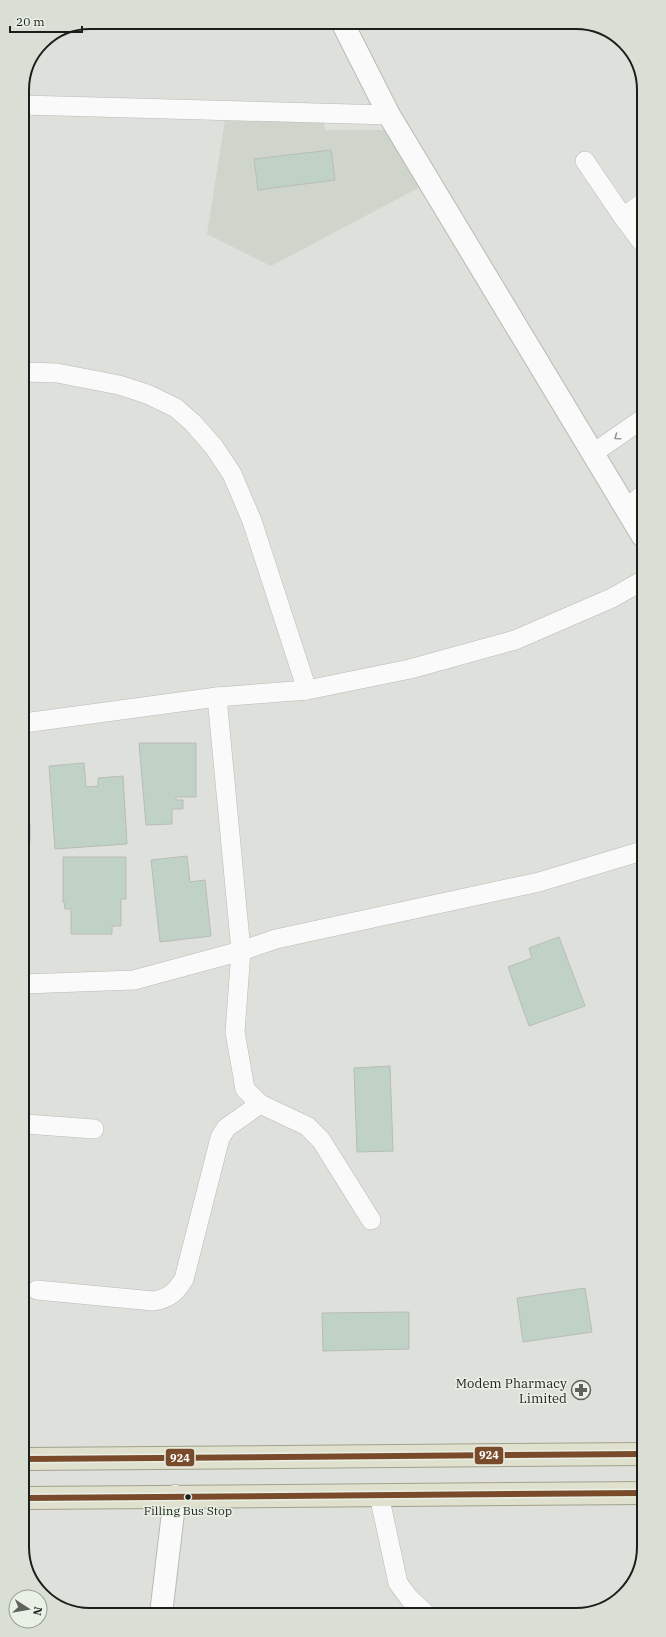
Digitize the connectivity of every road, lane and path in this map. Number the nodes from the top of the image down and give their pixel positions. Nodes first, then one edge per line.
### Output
1 (346, 29) edge
2 (29, 105) edge
3 (390, 115) junction
4 (585, 161) dead end
5 (637, 207) edge
6 (623, 217) junction
7 (637, 235) edge
8 (29, 372) edge
9 (637, 423) edge
10 (592, 454) junction
11 (634, 502) edge
12 (637, 514) edge
13 (637, 584) edge
14 (307, 690) junction
15 (217, 697) junction
16 (29, 722) edge
17 (637, 853) edge
18 (241, 951) junction
19 (29, 984) edge
20 (260, 1104) junction
21 (29, 1124) edge
22 (94, 1129) dead end
23 (371, 1220) dead end
24 (38, 1290) dead end
25 (637, 1454) edge
26 (29, 1459) edge
27 (637, 1493) edge
28 (379, 1494) junction
29 (175, 1496) junction
30 (29, 1498) edge
31 (162, 1608) edge
32 (420, 1608) edge

1 - 3 street
2 - 3 street
3 - 10 street
4 - 6 street
5 - 6 street
6 - 7 street
8 - 14 street
9 -> 10 street
10 - 11 street
11 - 12 street
13 - 14 street
14 - 15 street
15 - 16 street
15 - 18 street
17 - 18 street
18 - 19 street
18 - 20 street
20 - 23 street
20 - 24 street
21 - 22 street
25 - 26 highway
27 - 28 highway
28 - 29 highway
28 - 32 street
29 - 30 highway
29 - 31 street

